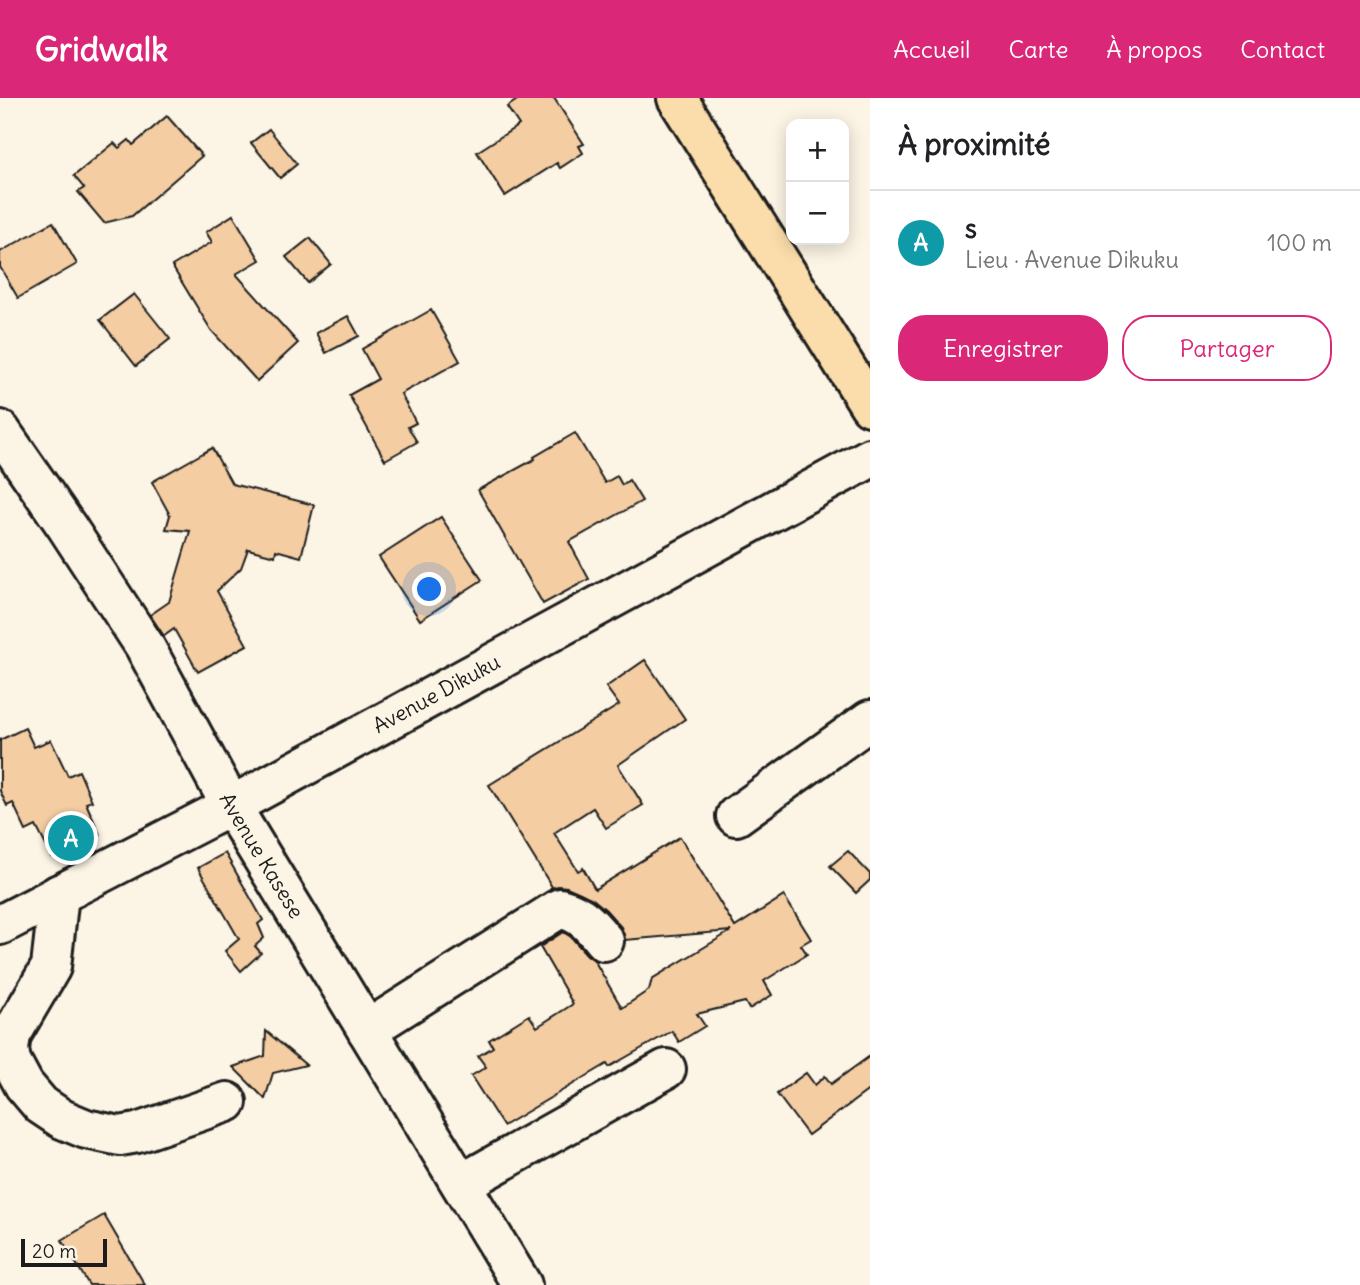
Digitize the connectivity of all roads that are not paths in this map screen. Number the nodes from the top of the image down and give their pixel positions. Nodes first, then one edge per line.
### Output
1 (677, 98) edge
2 (870, 405) edge
3 (0, 430) edge
4 (870, 458) edge
5 (870, 720) edge
6 (231, 806) junction
7 (736, 816) dead end
8 (59, 894) junction
9 (0, 925) edge
10 (604, 941) dead end
11 (367, 1030) junction
12 (666, 1069) dead end
13 (227, 1102) dead end
14 (461, 1184) junction
15 (522, 1285) edge

1 - 2 main road
3 - 6 street, Avenue Kasese
4 - 6 street, Avenue Dikuku
5 - 7 street
6 - 8 street, Avenue Dikuku
6 - 11 street, Avenue Kasese
8 - 9 street, Avenue Dikuku
8 - 13 street
10 - 11 street
11 - 14 street, Avenue Kasese
12 - 14 street
14 - 15 street, Avenue Kasese

